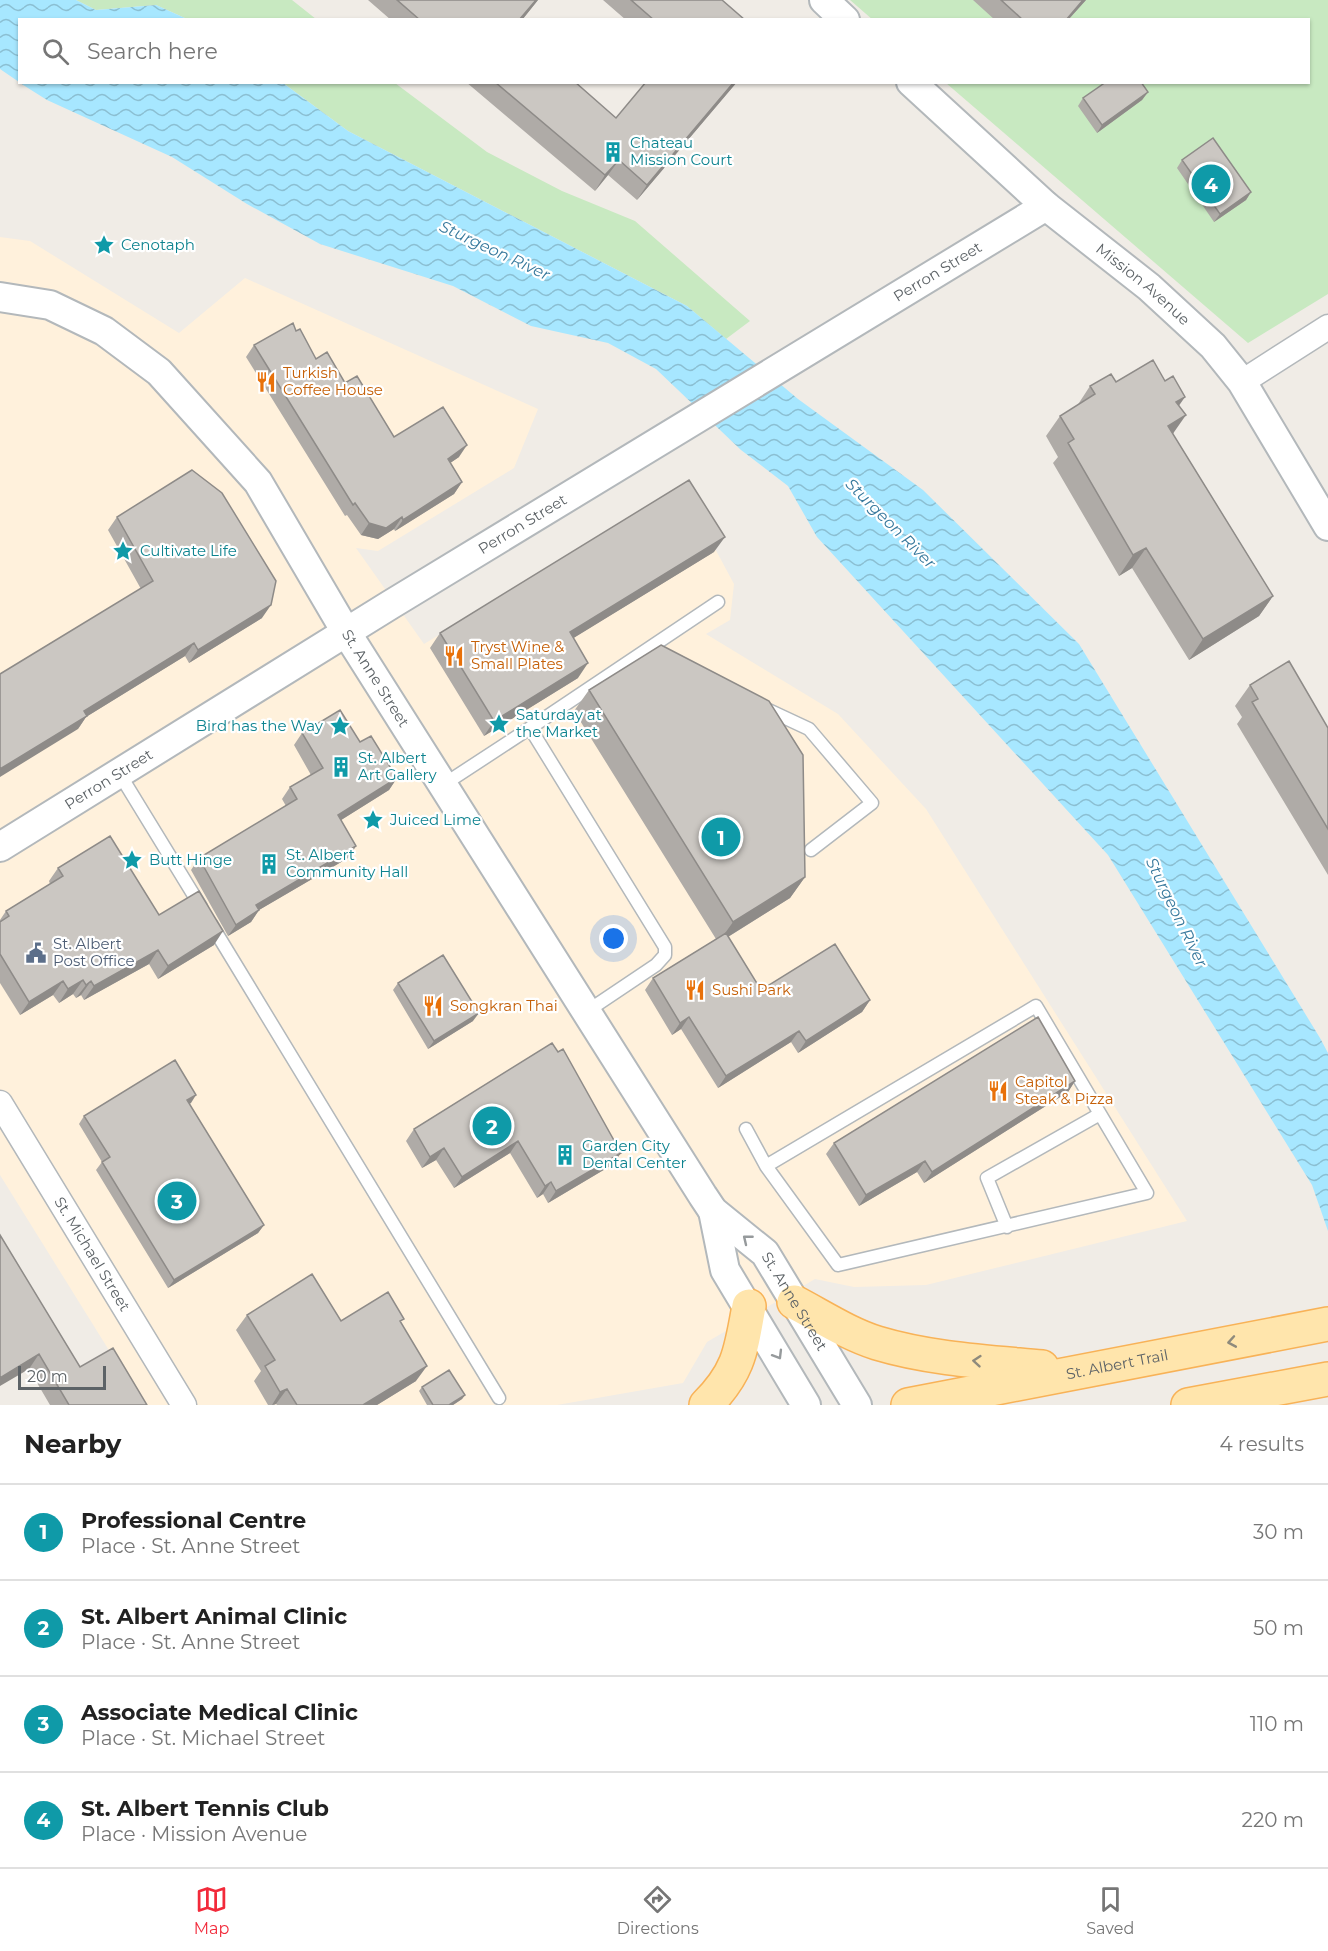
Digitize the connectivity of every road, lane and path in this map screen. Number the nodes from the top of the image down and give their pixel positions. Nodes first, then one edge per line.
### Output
1 (824, 0) edge
2 (843, 18) edge
3 (913, 84) edge
4 (1046, 206) junction
5 (0, 297) edge
6 (1328, 327) edge
7 (1242, 381) junction
8 (1328, 526) edge
9 (718, 602) dead end
10 (346, 632) junction
11 (747, 700) edge
12 (530, 728) junction
13 (119, 773) junction
14 (443, 785) junction
15 (0, 847) edge
16 (811, 850) dead end
17 (585, 1013) junction
18 (0, 1103) edge
19 (1100, 1114) junction
20 (746, 1129) dead end
21 (766, 1166) junction
22 (713, 1211) junction
23 (1007, 1227) junction
24 (794, 1302) junction
25 (748, 1306) junction
26 (1328, 1324) edge
27 (1077, 1371) junction
28 (1315, 1382) edge
29 (499, 1398) dead end
30 (184, 1405) edge
31 (706, 1405) edge
32 (806, 1405) edge
33 (857, 1405) edge
34 (908, 1405) edge
35 (1188, 1405) edge

1 - 2 street
3 - 4 street, Mission Avenue
4 - 7 street, Mission Avenue
4 - 10 street, Perron Street
5 - 10 street, St. Anne Street
6 - 7 street
7 - 8 street, Mission Avenue
9 - 12 lane
10 - 13 street, Perron Street
10 - 14 street, St. Anne Street
11 - 16 lane
12 - 14 lane
12 - 17 lane
13 - 15 street, Perron Street
13 - 29 lane
14 - 17 street, St. Anne Street
17 - 22 street, St. Anne Street
18 - 30 street, St. Michael Street
19 - 21 lane
19 - 23 lane
19 - 23 lane
20 - 21 lane
21 - 23 lane
24 -> 22 street, St. Anne Street
22 - 25 street, St. Anne Street
27 -> 24 main road
24 - 33 street, St. Anne Street
25 - 31 main road
25 -> 32 street, St. Anne Street
26 -> 27 main road, St. Albert Trail
27 - 34 main road, St. Albert Trail
28 - 35 main road

